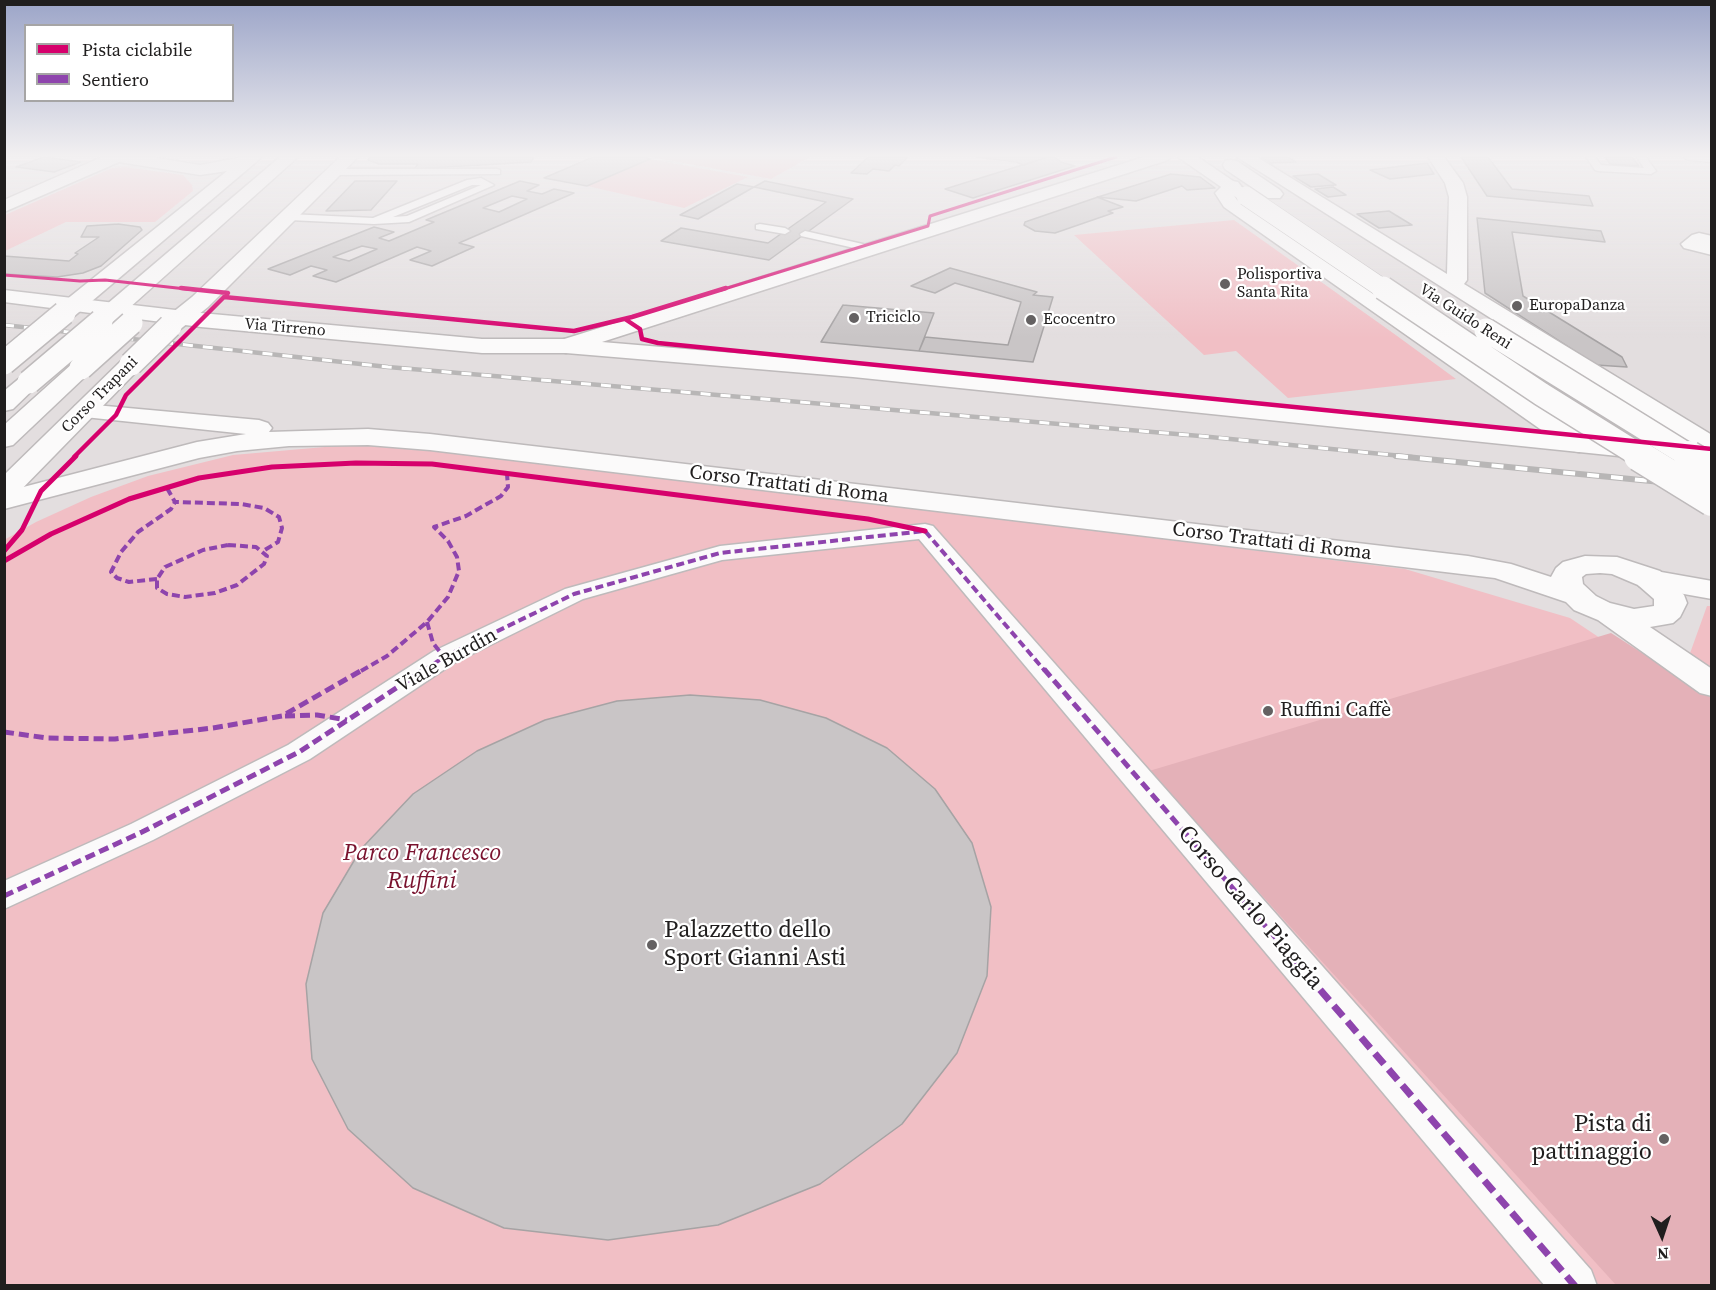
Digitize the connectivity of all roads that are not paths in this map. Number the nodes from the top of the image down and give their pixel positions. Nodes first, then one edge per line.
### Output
1 (181, 217) edge
2 (225, 217) edge
3 (289, 217) edge
4 (293, 217) edge
5 (383, 217) edge
6 (413, 217) edge
7 (972, 217) edge
8 (1251, 217) edge
9 (1278, 217) edge
10 (1310, 217) edge
11 (1342, 217) edge
12 (1458, 217) edge
13 (374, 221) junction
14 (760, 227) dead end
15 (785, 231) dead end
16 (805, 234) dead end
17 (1712, 242) edge
18 (872, 249) junction
19 (1712, 249) edge
20 (190, 270) dead end
21 (4, 283) edge
22 (1450, 284) junction
23 (4, 296) edge
24 (77, 302) junction
25 (200, 302) junction
26 (131, 309) junction
27 (176, 322) junction
28 (566, 346) junction
29 (4, 363) edge
30 (4, 404) edge
31 (84, 411) junction
32 (289, 438) junction
33 (4, 439) edge
34 (1579, 444) junction
35 (1712, 447) edge
36 (1712, 458) edge
37 (1712, 470) edge
38 (4, 491) edge
39 (4, 501) edge
40 (1712, 501) edge
41 (925, 531) joint
42 (1576, 581) junction
43 (1712, 592) edge
44 (1661, 599) junction
45 (1608, 613) junction
46 (1681, 665) junction
47 (1712, 685) edge
48 (4, 896) edge
49 (1575, 1286) edge

1 - 24 street
2 - 26 street
3 - 25 street, Corso Trapani
4 - 13 lane
5 - 13 lane
6 - 13 lane
7 - 18 street
8 - 34 street, Via Guido Reni
9 - 40 street, Via Guido Reni, bridge
10 - 37 street, Via Guido Reni, bridge
11 - 22 street, Via Guido Reni
12 - 22 street
14 - 15 lane
16 - 18 lane
17 - 19 street
18 - 28 street
20 - 26 street
21 - 24 street, Via Tirreno
22 - 35 street, Via Guido Reni
23 - 24 street, Via Tirreno
24 - 26 street, Via Tirreno
24 - 29 street, bridge
25 - 26 street, Via Tirreno
25 - 27 street, Corso Trapani
25 - 28 street, Via Tirreno
26 - 27 street, Via Tirreno
26 - 30 street, bridge
26 - 33 street, Corso Trapani, bridge
27 - 28 street, Via Tirreno
27 - 31 street, Corso Trapani, bridge
28 - 34 street, Via Tirreno
31 - 32 street
31 - 38 street, Corso Trapani
32 - 39 street, Corso Trattati di Roma
32 - 42 street, Corso Trattati di Roma
34 - 36 street, Via Tirreno
41 - 48 street, Viale Burdin
41 - 49 street, Corso Carlo Piaggia
42 - 44 street
42 - 45 street
43 - 44 street
44 - 45 street
44 - 46 street
45 - 46 street
46 - 47 street

